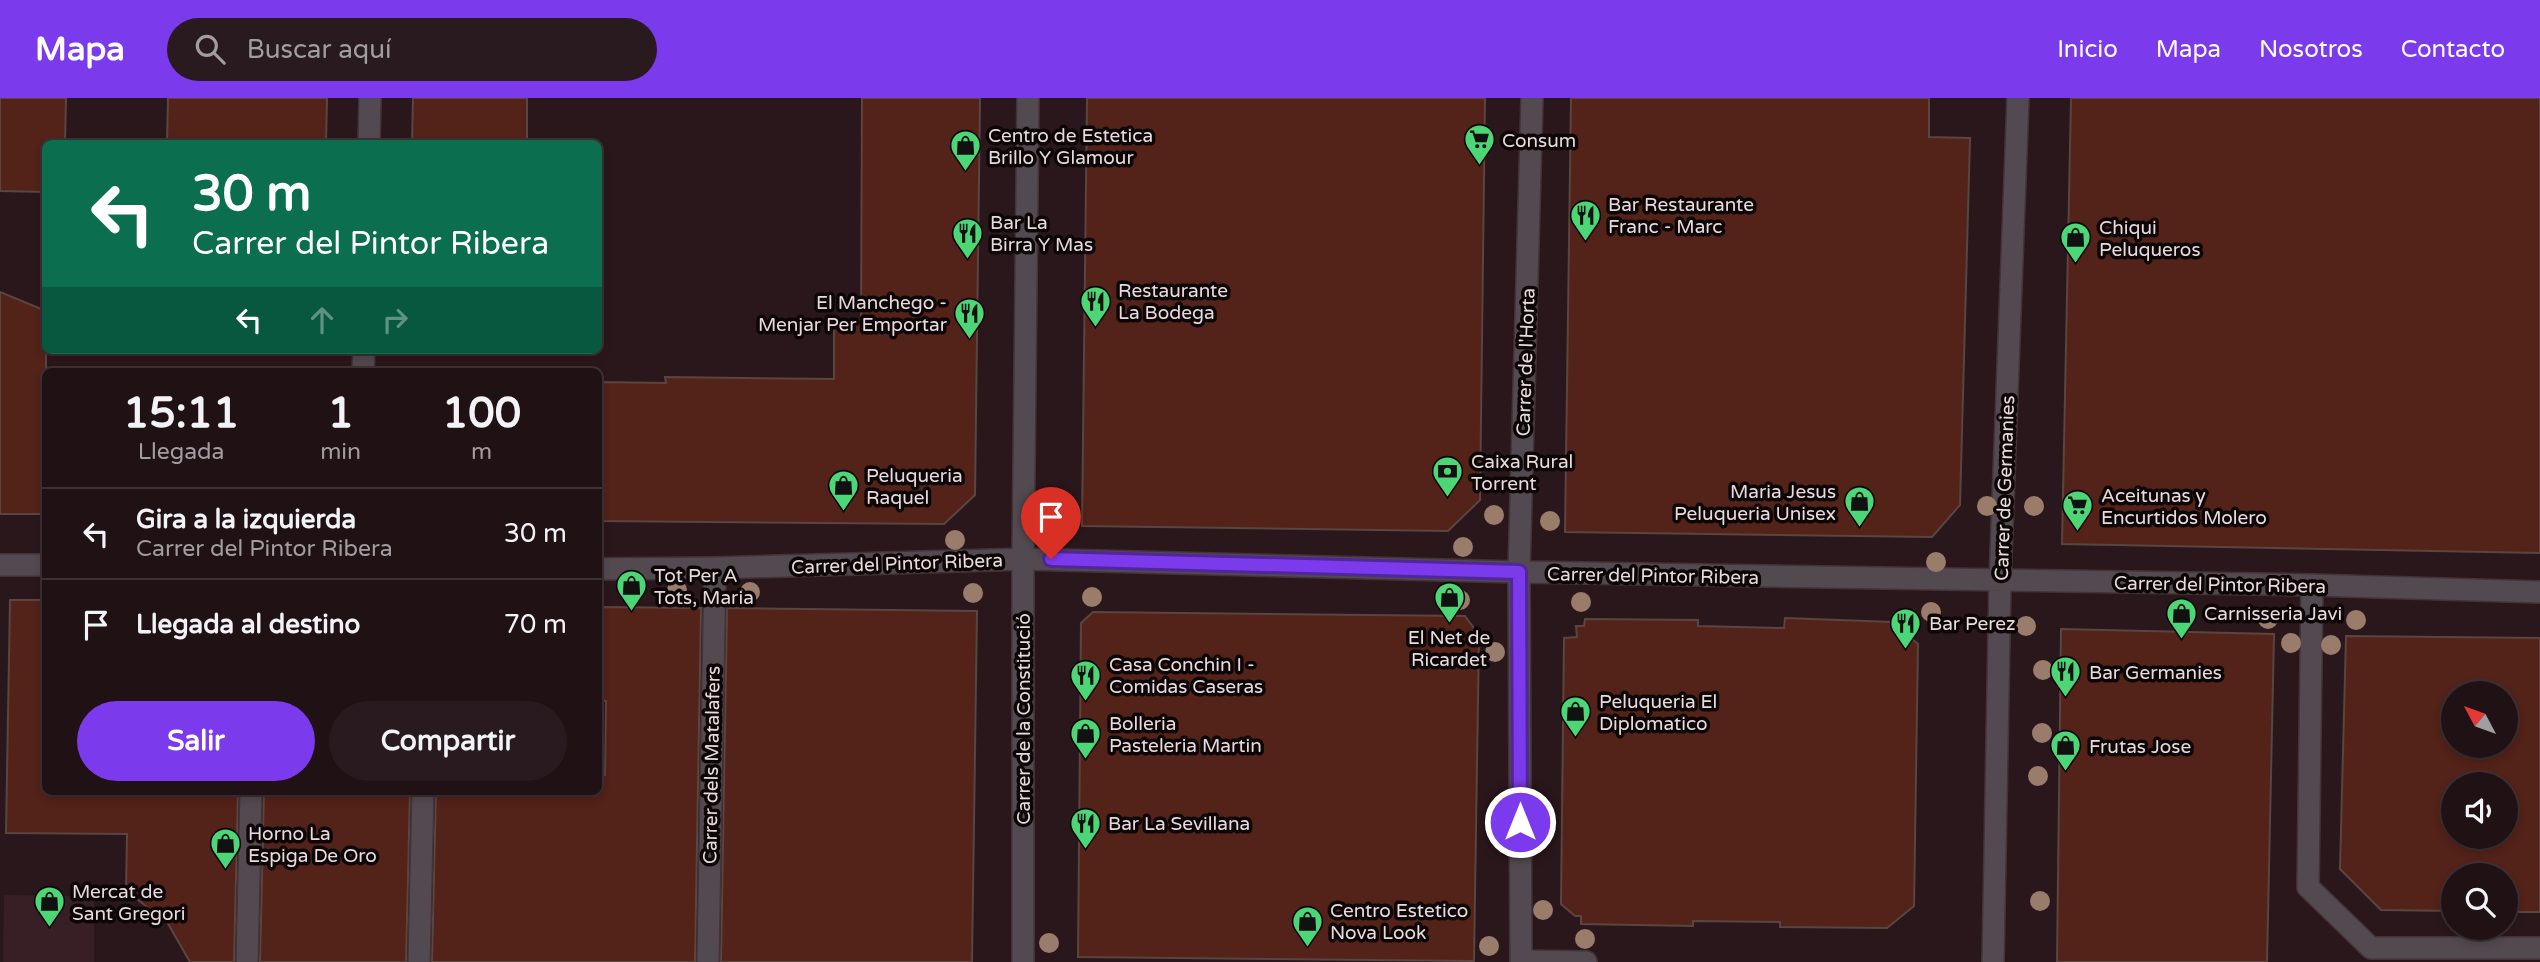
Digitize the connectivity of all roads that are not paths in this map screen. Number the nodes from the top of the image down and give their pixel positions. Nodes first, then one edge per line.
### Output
1 (370, 98) edge
2 (1028, 98) edge
3 (1532, 98) edge
4 (2018, 98) edge
5 (369, 140) edge
6 (1023, 559) junction
7 (0, 565) edge
8 (42, 565) edge
9 (715, 568) junction
10 (602, 569) edge
11 (1519, 572) junction
12 (2000, 581) junction
13 (2312, 585) junction
14 (2540, 592) edge
15 (251, 795) edge
16 (423, 795) edge
17 (2540, 948) edge
18 (247, 962) edge
19 (419, 962) edge
20 (708, 962) edge
21 (1023, 962) edge
22 (1521, 962) edge
23 (1586, 962) edge
24 (1993, 962) edge

1 - 5 street
2 - 6 street, Carrer de la Constitució
3 - 11 street, Carrer de l'Horta
4 - 12 street, Carrer de Germanies
6 - 9 street, Carrer del Pintor Ribera
6 - 11 street, Carrer del Pintor Ribera
6 - 21 street, Carrer de la Constitució
7 - 8 street
9 - 10 street, Carrer del Pintor Ribera
9 - 20 street, Carrer dels Matalafers
11 - 12 street, Carrer del Pintor Ribera
11 - 22 street, Carrer de l'Horta
12 - 13 street, Carrer del Pintor Ribera
12 - 24 street, Carrer de Germanies
13 - 14 street, Carrer del Pintor Ribera
13 - 17 street
15 - 18 street
16 - 19 street
22 - 23 street

